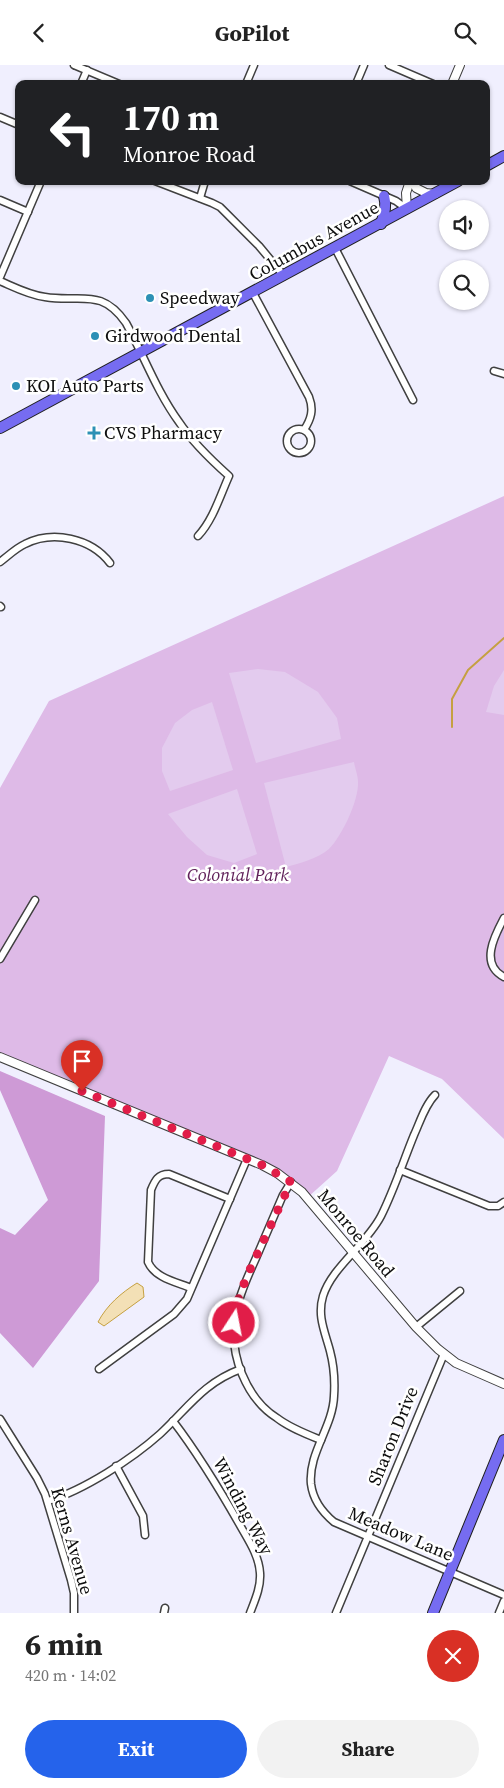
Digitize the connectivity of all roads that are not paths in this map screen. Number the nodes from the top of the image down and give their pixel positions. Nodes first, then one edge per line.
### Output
1 (74, 65) edge
2 (254, 65) edge
3 (364, 65) edge
4 (389, 65) edge
5 (460, 65) edge
6 (87, 70) junction
7 (83, 80) edge
8 (110, 80) edge
9 (248, 80) edge
10 (358, 80) edge
11 (424, 80) edge
12 (454, 80) edge
13 (0, 117) edge
14 (15, 123) edge
15 (504, 156) edge
16 (490, 164) edge
17 (39, 185) edge
18 (166, 185) edge
19 (205, 185) edge
20 (359, 185) edge
21 (410, 185) edge
22 (414, 185) edge
23 (451, 185) edge
24 (435, 194) junction
25 (384, 196) junction
26 (200, 198) junction
27 (0, 200) edge
28 (407, 209) junction
29 (28, 212) junction
30 (381, 224) junction
31 (335, 248) junction
32 (284, 276) junction
33 (0, 277) edge
34 (0, 281) edge
35 (253, 293) junction
36 (142, 352) junction
37 (494, 371) dead end
38 (504, 375) edge
39 (413, 400) dead end
40 (0, 428) edge
41 (304, 430) dead end
42 (198, 536) dead end
43 (0, 562) edge
44 (110, 563) dead end
45 (35, 900) dead end
46 (504, 918) edge
47 (0, 959) edge
48 (504, 977) edge
49 (0, 1057) edge
50 (436, 1095) dead end
51 (247, 1159) junction
52 (400, 1170) junction
53 (291, 1182) junction
54 (230, 1199) junction
55 (504, 1202) edge
56 (354, 1253) junction
57 (191, 1288) junction
58 (460, 1291) dead end
59 (416, 1327) junction
60 (444, 1354) junction
61 (98, 1369) dead end
62 (240, 1369) junction
63 (504, 1384) edge
64 (0, 1419) edge
65 (173, 1421) junction
66 (321, 1440) junction
67 (504, 1441) edge
68 (116, 1466) junction
69 (48, 1501) junction
70 (145, 1535) dead end
71 (368, 1537) junction
72 (450, 1571) junction
73 (504, 1595) edge
74 (504, 1601) edge
75 (74, 1613) edge
76 (250, 1613) edge
77 (336, 1613) edge
78 (433, 1613) edge
79 (499, 1613) edge

1 - 6 street
2 - 9 street
3 - 10 street
4 - 11 street
5 - 12 street
6 - 7 street
6 - 8 street
13 - 14 street
15 - 16 main road
17 - 29 street
18 - 26 street
19 - 26 street
20 - 25 street
21 - 28 street
22 - 24 street
23 - 24 main road, Columbus Avenue
24 - 28 main road, Columbus Avenue
25 - 28 street
25 - 30 main road
26 - 32 street
27 - 29 street
28 - 30 main road, Columbus Avenue
29 - 33 street
30 - 31 main road, Columbus Avenue
31 - 32 main road, Columbus Avenue
31 - 39 street
32 - 35 main road, Columbus Avenue
34 - 36 street
35 - 36 main road, Columbus Avenue
35 - 41 street
36 - 40 main road, Columbus Avenue
36 - 42 street
37 - 38 street
43 - 44 street
45 - 47 street
46 - 48 street
49 - 51 street, Monroe Road
50 - 52 street, Meadow Lane
51 - 53 street, Monroe Road
51 - 54 street
52 - 55 street
52 - 56 street, Meadow Lane
53 - 56 street, Monroe Road
53 - 62 street
54 - 57 street
54 - 57 street
56 - 59 street, Monroe Road
56 - 66 street, Meadow Lane
57 - 61 street
58 - 59 street
59 - 60 street, Monroe Road
60 - 63 street, Monroe Road
60 - 71 street, Sharon Drive
62 - 65 street
62 - 66 street
64 - 69 street, Kerns Avenue
65 - 68 street
65 - 76 street, Winding Way
66 - 71 street, Meadow Lane
67 - 72 main road
68 - 69 street
68 - 70 street
69 - 75 street, Kerns Avenue
71 - 72 street, Meadow Lane
71 - 77 street, Sharon Drive
72 - 73 street, Meadow Lane
72 - 78 main road
74 - 79 street

